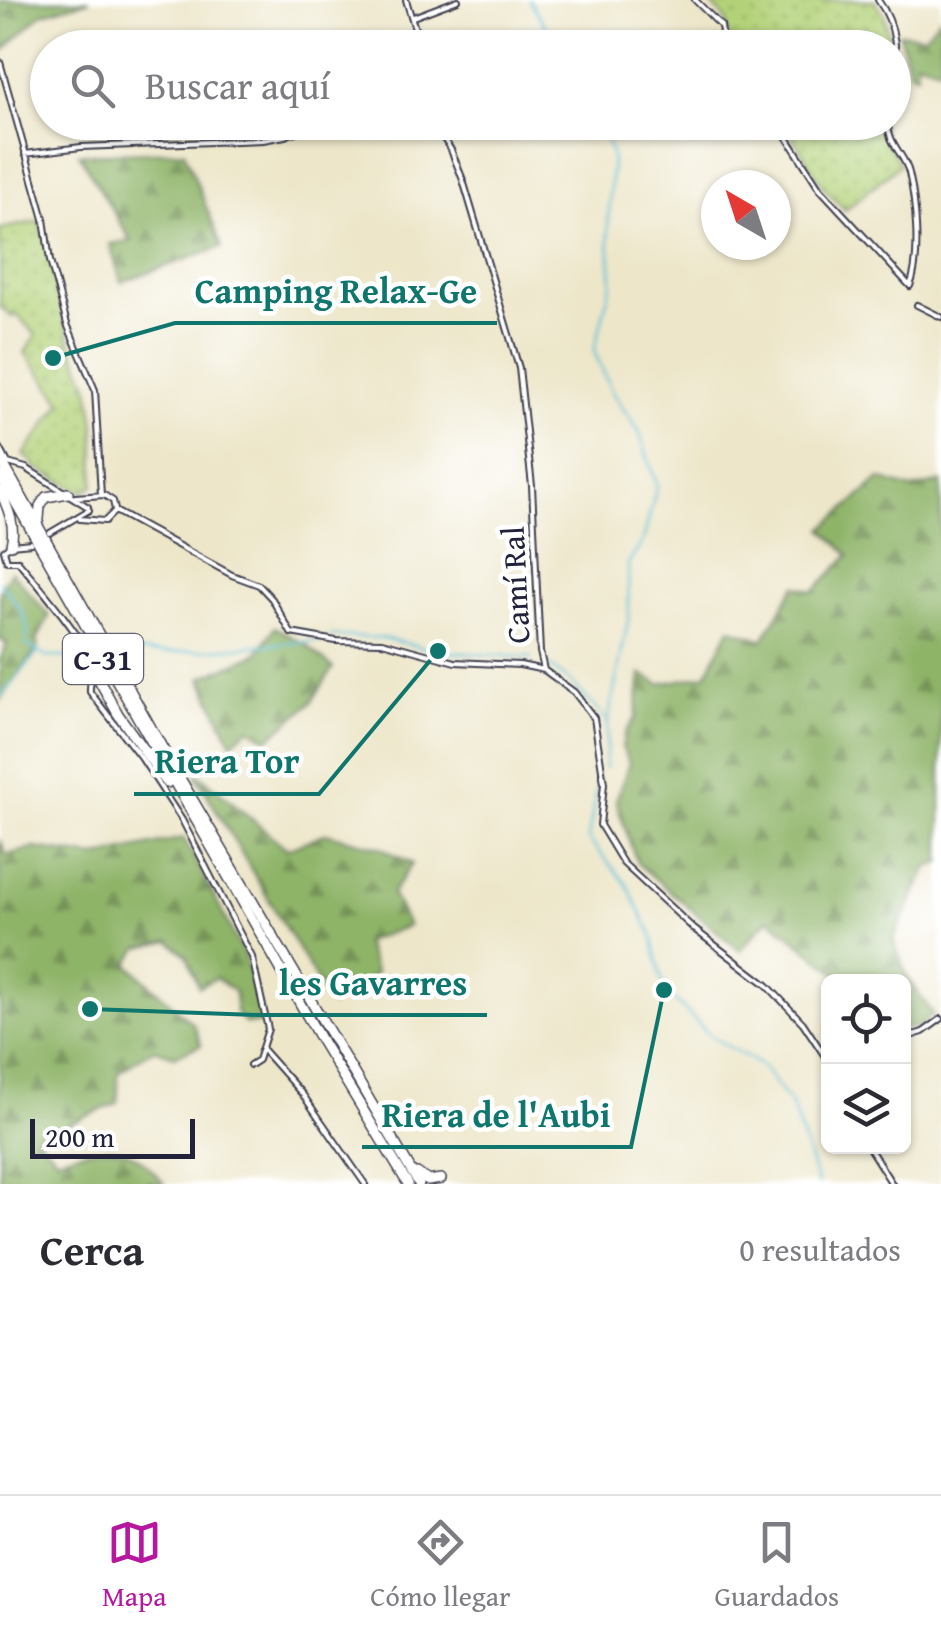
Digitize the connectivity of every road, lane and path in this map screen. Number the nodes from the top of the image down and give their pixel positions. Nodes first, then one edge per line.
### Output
1 (406, 0) edge
2 (458, 0) edge
3 (695, 0) edge
4 (878, 0) edge
5 (413, 16) junction
6 (416, 30) edge
7 (722, 30) edge
8 (893, 30) edge
9 (0, 62) edge
10 (263, 140) edge
11 (444, 140) edge
12 (788, 140) edge
13 (892, 140) edge
14 (25, 154) junction
15 (918, 305) dead end
16 (941, 318) edge
17 (0, 448) edge
18 (4, 461) edge
19 (0, 475) edge
20 (0, 490) edge
21 (72, 495) junction
22 (98, 496) junction
23 (88, 508) junction
24 (114, 511) junction
25 (39, 519) junction
26 (76, 520) junction
27 (96, 520) junction
28 (50, 533) dead end
29 (8, 547) edge
30 (22, 554) junction
31 (18, 561) junction
32 (80, 603) junction
33 (93, 668) junction
34 (544, 670) junction
35 (100, 682) junction
36 (89, 686) junction
37 (208, 842) junction
38 (941, 1019) edge
39 (911, 1036) edge
40 (262, 1050) junction
41 (821, 1050) edge
42 (250, 1065) dead end
43 (362, 1092) junction
44 (873, 1154) edge
45 (365, 1184) edge
46 (405, 1184) edge
47 (419, 1184) edge
48 (436, 1184) edge
49 (892, 1184) edge

1 - 5 street
2 - 5 street
3 - 7 street
4 - 8 street
5 - 6 street
9 - 14 street
10 - 14 street
11 - 34 street, Camí Ral
12 - 13 street
14 - 22 street
15 - 16 street
17 - 18 street
18 - 21 street
18 - 25 highway
18 - 32 highway, C-31
19 - 37 highway, C-31
20 - 29 highway
21 - 22 street
21 - 23 street
21 - 25 highway
22 - 23 street
22 - 24 street
23 - 26 street
23 - 27 street
24 - 27 street
24 - 34 street
25 - 32 highway
26 - 27 street
26 - 28 street
29 - 30 street
29 - 30 street
29 - 31 street
30 - 31 street
31 - 33 street
32 - 43 highway, C-31
33 - 35 highway
33 - 36 street
34 - 41 street, Camí Ral
35 - 36 street
35 - 37 highway
36 - 40 street
37 - 46 highway, C-31
38 - 39 street
40 - 42 street
40 - 45 street
43 - 47 highway, C-31
43 - 48 highway
44 - 49 street

